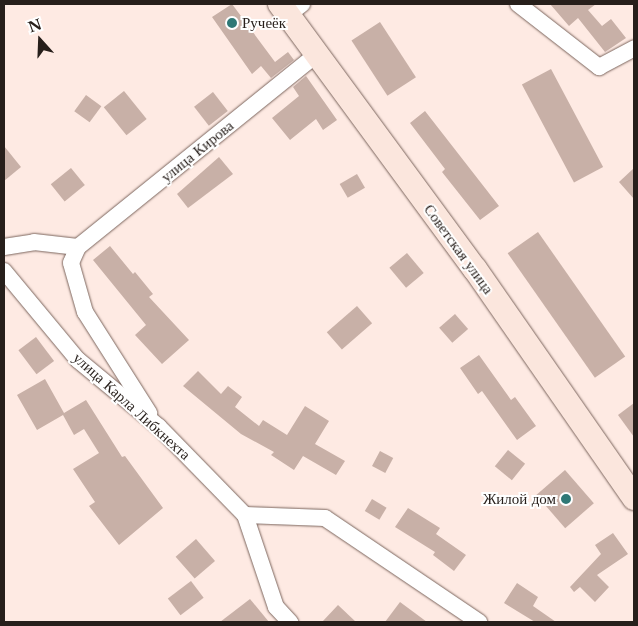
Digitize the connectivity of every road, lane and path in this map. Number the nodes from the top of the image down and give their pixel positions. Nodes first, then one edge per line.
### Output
1 (518, 4) edge
2 (290, 7) edge
3 (634, 48) edge
4 (316, 55) junction
5 (4, 247) edge
6 (78, 247) junction
7 (4, 271) edge
8 (159, 428) junction
9 (634, 498) edge
10 (245, 515) junction
11 (290, 622) edge
12 (479, 622) edge

1 - 3 street
2 - 4 main road, Советская улица
4 - 6 street, улица Кирова
4 - 9 main road, Советская улица
5 - 6 street
6 - 8 street
7 - 8 street, улица Карла Либкнехта
8 - 10 street, улица Карла Либкнехта
10 - 11 street, улица Карла Либкнехта
10 - 12 street

